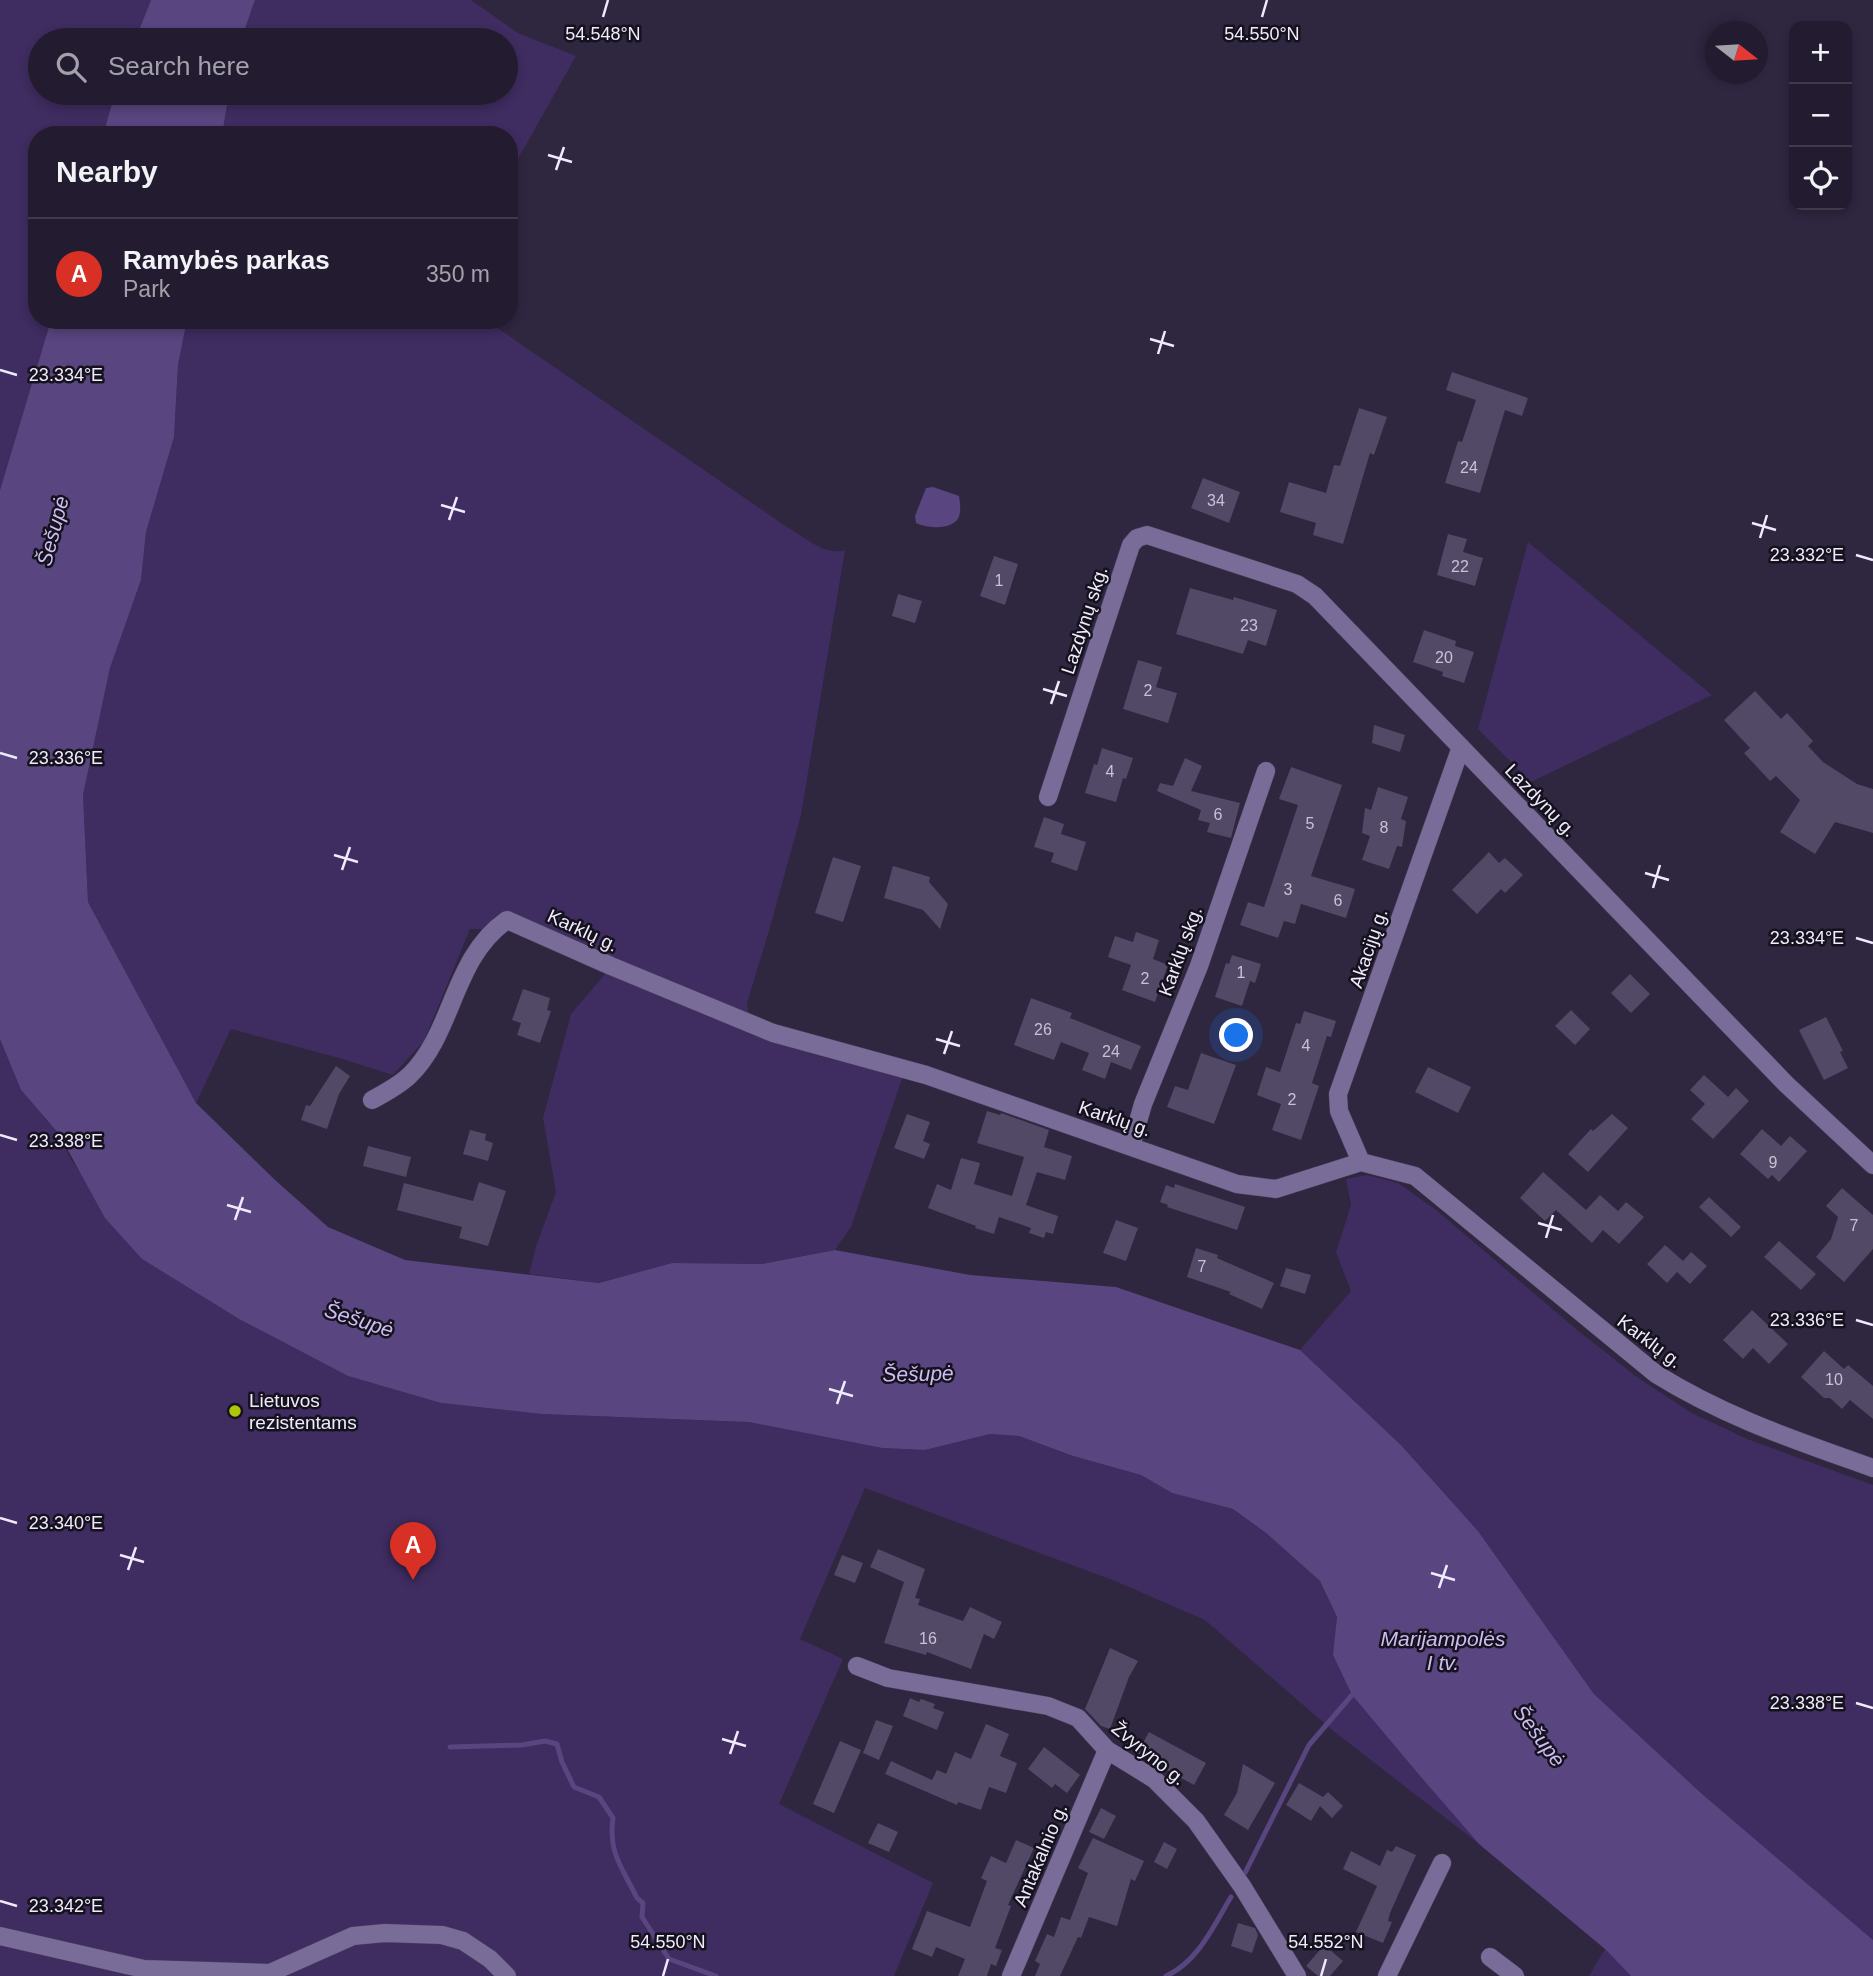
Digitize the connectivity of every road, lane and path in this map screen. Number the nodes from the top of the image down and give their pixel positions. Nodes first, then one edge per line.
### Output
1 (1137, 538) joint
2 (1461, 747) junction
3 (1266, 771) dead end
4 (1048, 797) dead end
5 (372, 1100) dead end
6 (1131, 1146) junction
7 (1361, 1162) junction
8 (1873, 1165) edge
9 (1873, 1468) edge
10 (857, 1666) dead end
11 (1107, 1750) junction
12 (1442, 1863) dead end
13 (0, 1936) edge
14 (1490, 1957) dead end
15 (507, 1976) edge
16 (1011, 1976) edge
17 (1297, 1976) edge
18 (1387, 1976) edge
19 (1515, 1976) edge

1 - 2 street, Lazdynų g.
1 - 4 street, Lazdynų skg.
2 - 7 street, Akacijų g.
2 - 8 street, Lazdynų g.
3 - 6 street, Karklų skg.
5 - 6 street, Karklų g.
6 - 7 street, Karklų g.
7 - 9 street, Karklų g.
10 - 11 street, Žvyryno g.
11 - 16 street, Antakalnio g.
11 - 17 street, Žvyryno g.
12 - 18 street
13 - 15 street
14 - 19 street

